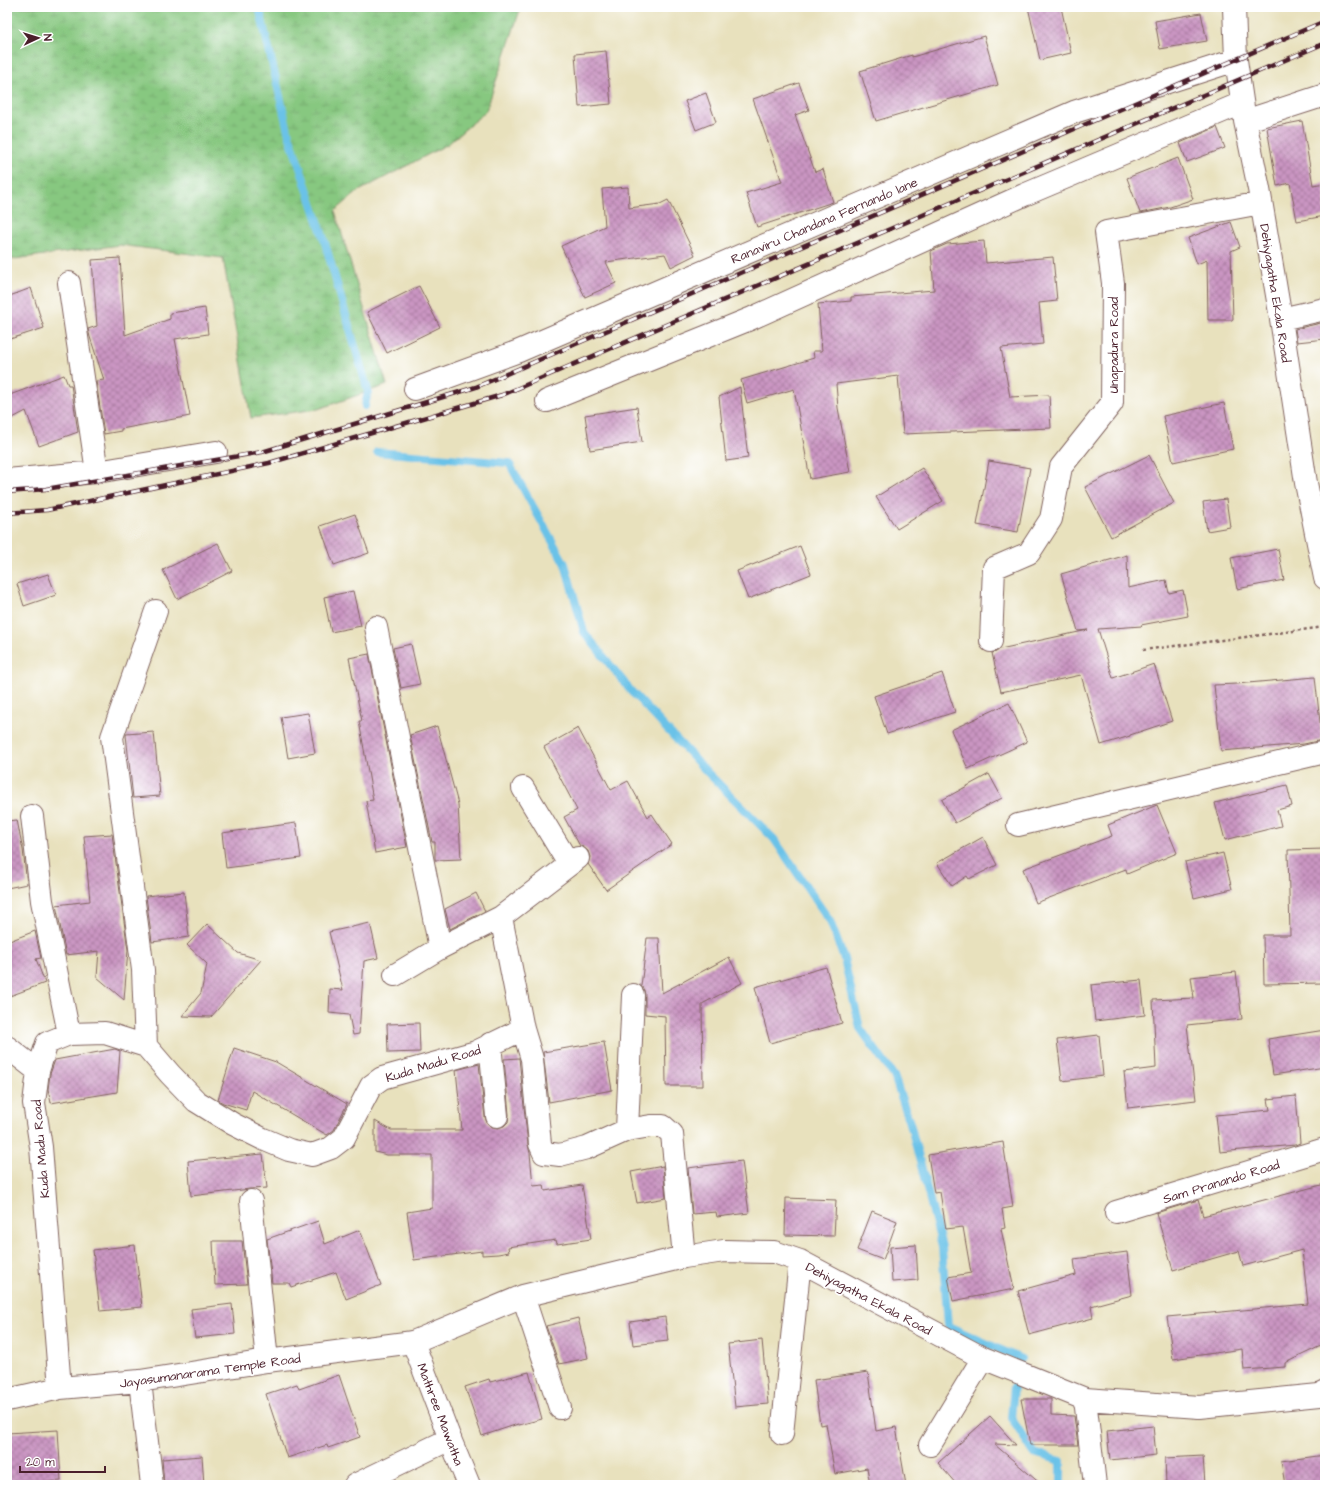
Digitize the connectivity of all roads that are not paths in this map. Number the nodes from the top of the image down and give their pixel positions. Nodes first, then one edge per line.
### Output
1 (1234, 7) edge
2 (1236, 60) junction
3 (1325, 95) edge
4 (1243, 112) junction
5 (1261, 203) junction
6 (69, 282) dead end
7 (1325, 310) edge
8 (1281, 319) junction
9 (415, 389) dead end
10 (548, 400) dead end
11 (216, 452) dead end
12 (97, 472) junction
13 (7, 480) edge
14 (1325, 578) edge
15 (156, 611) dead end
16 (376, 627) dead end
17 (991, 640) dead end
18 (1325, 752) edge
19 (523, 788) dead end
20 (32, 816) dead end
21 (1018, 825) dead end
22 (501, 917) junction
23 (440, 948) junction
24 (396, 975) dead end
25 (633, 995) dead end
26 (523, 1029) junction
27 (69, 1034) junction
28 (490, 1044) junction
29 (7, 1046) edge
30 (146, 1046) junction
31 (38, 1071) junction
32 (497, 1116) dead end
33 (627, 1130) junction
34 (1325, 1149) edge
35 (251, 1201) dead end
36 (1116, 1212) dead end
37 (684, 1257) junction
38 (800, 1261) junction
39 (523, 1296) junction
40 (413, 1342) junction
41 (983, 1358) junction
42 (267, 1361) junction
43 (140, 1381) junction
44 (60, 1388) junction
45 (1325, 1392) edge
46 (1084, 1399) junction
47 (7, 1400) edge
48 (560, 1408) dead end
49 (782, 1434) dead end
50 (450, 1439) junction
51 (930, 1445) dead end
52 (152, 1485) edge
53 (355, 1485) edge
54 (469, 1485) edge
55 (1095, 1485) edge

1 - 2 street, Dehiyagatha Ekala Road
2 - 4 street, Dehiyagatha Ekala Road
2 - 9 street, Ranaviru Chandana Fernando lane
3 - 4 street
4 - 5 street, Dehiyagatha Ekala Road
4 - 10 street
5 - 8 street, Dehiyagatha Ekala Road
5 - 17 street, Unapadura Road
6 - 12 street
7 - 8 street
8 - 14 street, Dehiyagatha Ekala Road
11 - 12 street
12 - 13 street
15 - 30 street
16 - 23 street
18 - 21 street
19 - 22 street
20 - 27 street
22 - 23 street
22 - 26 street
23 - 24 street
25 - 33 street
26 - 28 street, Kuda Madu Road
26 - 33 street
27 - 30 street, Kuda Madu Road
27 - 31 street, Kuda Madu Road
28 - 30 street, Kuda Madu Road
28 - 32 street
29 - 31 street
31 - 44 street, Kuda Madu Road
33 - 37 street
34 - 36 street, Sam Pranando Road
35 - 42 street
37 - 38 street, Dehiyagatha Ekala Road
37 - 39 street, Dehiyagatha Ekala Road
38 - 41 street, Dehiyagatha Ekala Road
38 - 49 street
39 - 40 street, Dehiyagatha Ekala Road
39 - 48 street
40 - 42 street, Jayasumanarama Temple Road
40 - 50 street, Mathree Mawatha
41 - 46 street, Dehiyagatha Ekala Road
41 - 51 street
42 - 43 street, Jayasumanarama Temple Road
43 - 44 street, Jayasumanarama Temple Road
43 - 52 street
44 - 47 street, Jayasumanarama Temple Road
45 - 46 street, Dehiyagatha Ekala Road
46 - 55 street
50 - 53 street
50 - 54 street, Mathree Mawatha

